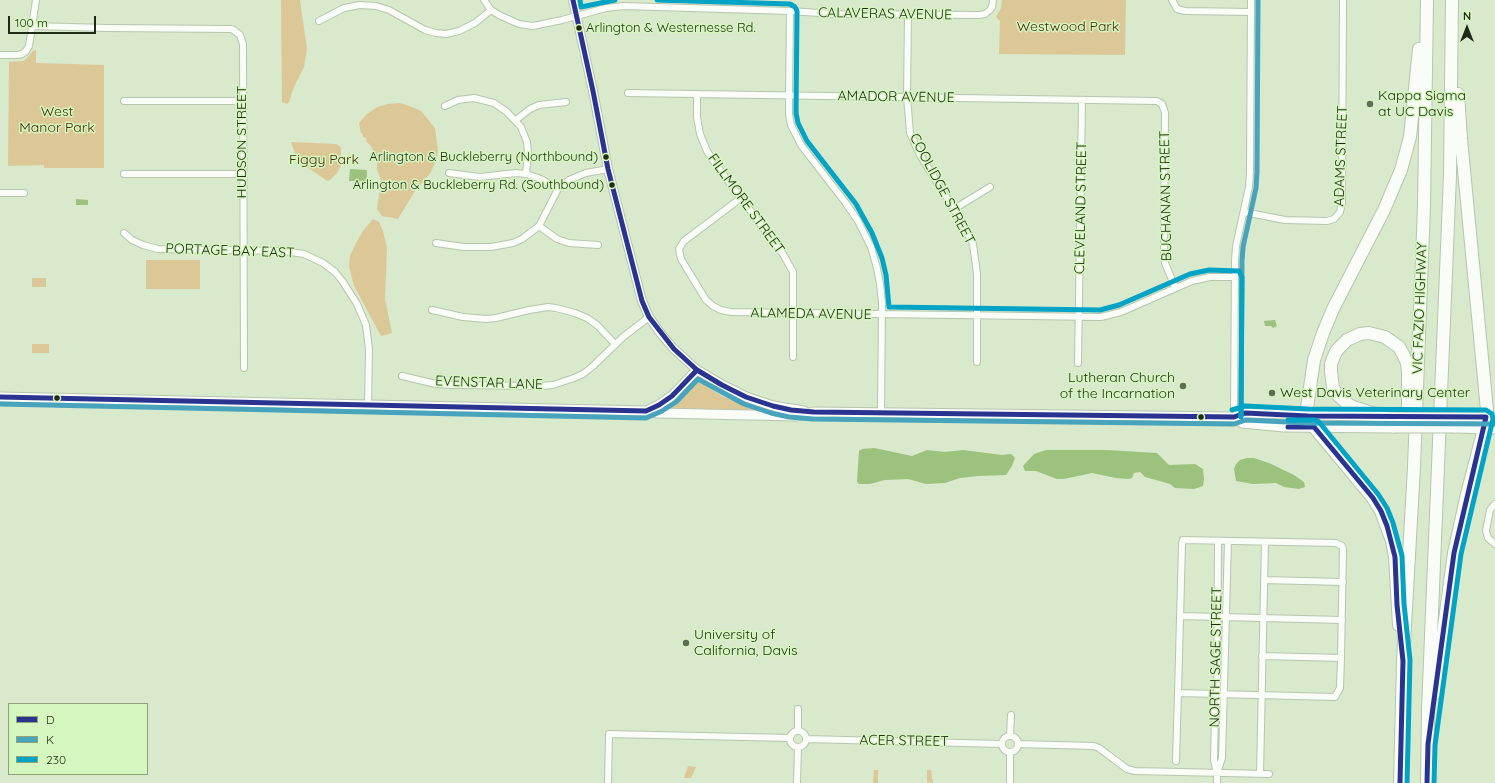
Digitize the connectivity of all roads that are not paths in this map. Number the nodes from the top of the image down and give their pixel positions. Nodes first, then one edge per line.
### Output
1 (36, 0) edge
2 (484, 0) edge
3 (573, 0) edge
4 (993, 0) edge
5 (1172, 0) edge
6 (1252, 0) edge
7 (1343, 0) edge
8 (1426, 0) edge
9 (1452, 0) edge
10 (491, 10) junction
11 (790, 11) junction
12 (1251, 12) junction
13 (908, 15) junction
14 (576, 16) junction
15 (319, 21) dead end
16 (32, 26) junction
17 (0, 55) edge
18 (628, 93) dead end
19 (697, 94) junction
20 (788, 96) junction
21 (907, 98) junction
22 (1082, 100) junction
23 (124, 101) dead end
24 (566, 102) dead end
25 (242, 103) junction
26 (1162, 104) joint
27 (445, 106) dead end
28 (516, 120) junction
29 (608, 169) junction
30 (449, 173) dead end
31 (124, 174) dead end
32 (243, 174) junction
33 (526, 174) junction
34 (990, 187) dead end
35 (558, 190) junction
36 (0, 193) edge
37 (24, 193) dead end
38 (741, 198) junction
39 (954, 209) junction
40 (1244, 212) junction
41 (539, 226) junction
42 (124, 233) dead end
43 (436, 243) dead end
44 (598, 245) dead end
45 (243, 250) junction
46 (1235, 277) junction
47 (1175, 287) junction
48 (432, 310) dead end
49 (794, 314) junction
50 (882, 314) junction
51 (977, 316) junction
52 (1079, 316) junction
53 (649, 317) junction
54 (615, 344) junction
55 (793, 357) dead end
56 (977, 362) dead end
57 (1078, 363) dead end
58 (244, 368) dead end
59 (697, 370) junction
60 (402, 376) dead end
61 (0, 397) edge
62 (368, 406) junction
63 (646, 411) junction
64 (814, 412) junction
65 (880, 413) junction
66 (1308, 416) junction
67 (1234, 417) junction
68 (1390, 417) junction
69 (1490, 423) edge
70 (1314, 427) junction
71 (1414, 467) junction
72 (1495, 504) edge
73 (1218, 541) junction
74 (1228, 541) junction
75 (1265, 542) junction
76 (1495, 544) edge
77 (1264, 580) junction
78 (1343, 582) junction
79 (1180, 616) junction
80 (1217, 617) junction
81 (1226, 617) junction
82 (1263, 618) junction
83 (1342, 620) junction
84 (1262, 656) junction
85 (1341, 658) junction
86 (1403, 662) junction
87 (1178, 693) junction
88 (1220, 695) junction
89 (1261, 696) junction
90 (798, 710) dead end
91 (1011, 715) dead end
92 (798, 731) junction
93 (1010, 736) junction
94 (790, 738) junction
95 (806, 739) junction
96 (1002, 744) junction
97 (1018, 744) junction
98 (1428, 744) junction
99 (798, 747) junction
100 (1010, 752) junction
101 (1176, 761) dead end
102 (1217, 773) junction
103 (1260, 774) junction
104 (1269, 774) dead end
105 (608, 783) edge
106 (797, 783) edge
107 (1010, 783) edge
108 (1217, 783) edge
109 (1400, 783) edge
110 (1426, 783) edge

1 - 16 street
2 - 10 street
3 - 14 street
4 - 13 street, CALAVERAS AVENUE
5 - 12 street
6 - 12 street
7 - 40 street, ADAMS STREET
8 - 66 highway
8 - 71 highway, VIC FAZIO HIGHWAY
9 - 69 highway
9 - 98 highway, VIC FAZIO HIGHWAY
10 - 14 street, CALAVERAS AVENUE
10 - 15 street
11 - 13 street, CALAVERAS AVENUE
11 - 14 street, CALAVERAS AVENUE
11 - 20 street
12 - 40 street
13 - 21 street, COOLIDGE STREET
14 - 29 street
16 - 17 street
16 - 25 street, HUDSON STREET
18 - 19 street, AMADOR AVENUE
19 - 20 street, AMADOR AVENUE
19 - 38 street, FILLMORE STREET
20 - 21 street, AMADOR AVENUE
20 - 50 street
21 - 22 street, AMADOR AVENUE
21 - 39 street, COOLIDGE STREET
22 - 26 street, AMADOR AVENUE
22 - 52 street, CLEVELAND STREET
23 - 25 street
24 - 28 street
25 - 32 street, HUDSON STREET
26 - 47 street, BUCHANAN STREET
27 - 28 street
28 - 33 street
29 - 35 street
29 - 53 street
30 - 33 street
31 - 32 street
32 - 45 street, HUDSON STREET
33 - 35 street
34 - 39 street
35 - 41 street
36 - 37 street
38 - 49 street, FILLMORE STREET
38 - 49 street, ALAMEDA AVENUE
39 - 51 street, COOLIDGE STREET
40 - 46 street
41 - 43 street
41 - 44 street
42 - 45 street, PORTAGE BAY EAST
45 - 58 street, HUDSON STREET
45 - 62 street, PORTAGE BAY EAST
46 - 47 street, ALAMEDA AVENUE
46 - 67 street
47 - 52 street, ALAMEDA AVENUE
48 - 54 street
49 - 50 street, ALAMEDA AVENUE
49 - 55 street, FILLMORE STREET
50 - 51 street, ALAMEDA AVENUE
50 - 65 street
51 - 52 street, ALAMEDA AVENUE
51 - 56 street, COOLIDGE STREET
52 - 57 street, CLEVELAND STREET
53 - 54 street, EVENSTAR LANE
53 - 59 street
54 - 60 street, EVENSTAR LANE
59 - 63 main road
59 - 64 main road
61 - 62 main road
62 - 63 main road
63 - 64 main road
64 - 65 main road
65 - 67 main road
66 - 67 main road
66 - 68 main road
66 - 70 highway
67 - 70 main road
68 - 69 main road, bridge
68 - 71 highway
69 - 70 main road, bridge
69 - 98 highway
70 - 86 highway
71 - 86 highway, VIC FAZIO HIGHWAY
72 - 76 street
73 - 74 street
73 - 79 street
73 - 80 street, NORTH SAGE STREET
74 - 75 street
74 - 81 street, NORTH SAGE STREET
75 - 77 street
75 - 78 street
77 - 78 street
77 - 82 street
78 - 83 street
79 - 80 street
79 - 87 street
80 - 81 street
80 - 88 street, NORTH SAGE STREET
81 - 82 street
81 - 88 street, NORTH SAGE STREET
82 - 83 street
82 - 84 street
83 - 85 street
84 - 85 street
84 - 89 street
85 - 89 street
86 - 109 highway, VIC FAZIO HIGHWAY
87 - 88 street
87 - 101 street
88 - 89 street
88 - 102 street, NORTH SAGE STREET
89 - 103 street
90 - 92 street
91 - 93 street
92 - 94 street
92 - 95 street
93 - 96 street
93 - 97 street
94 - 99 street
94 - 105 street
95 - 96 street, ACER STREET
95 - 99 street
96 - 100 street
97 - 100 street
97 - 102 street
98 - 110 highway, VIC FAZIO HIGHWAY
99 - 106 street
100 - 107 street
102 - 103 street
102 - 108 street, NORTH SAGE STREET
103 - 104 street

